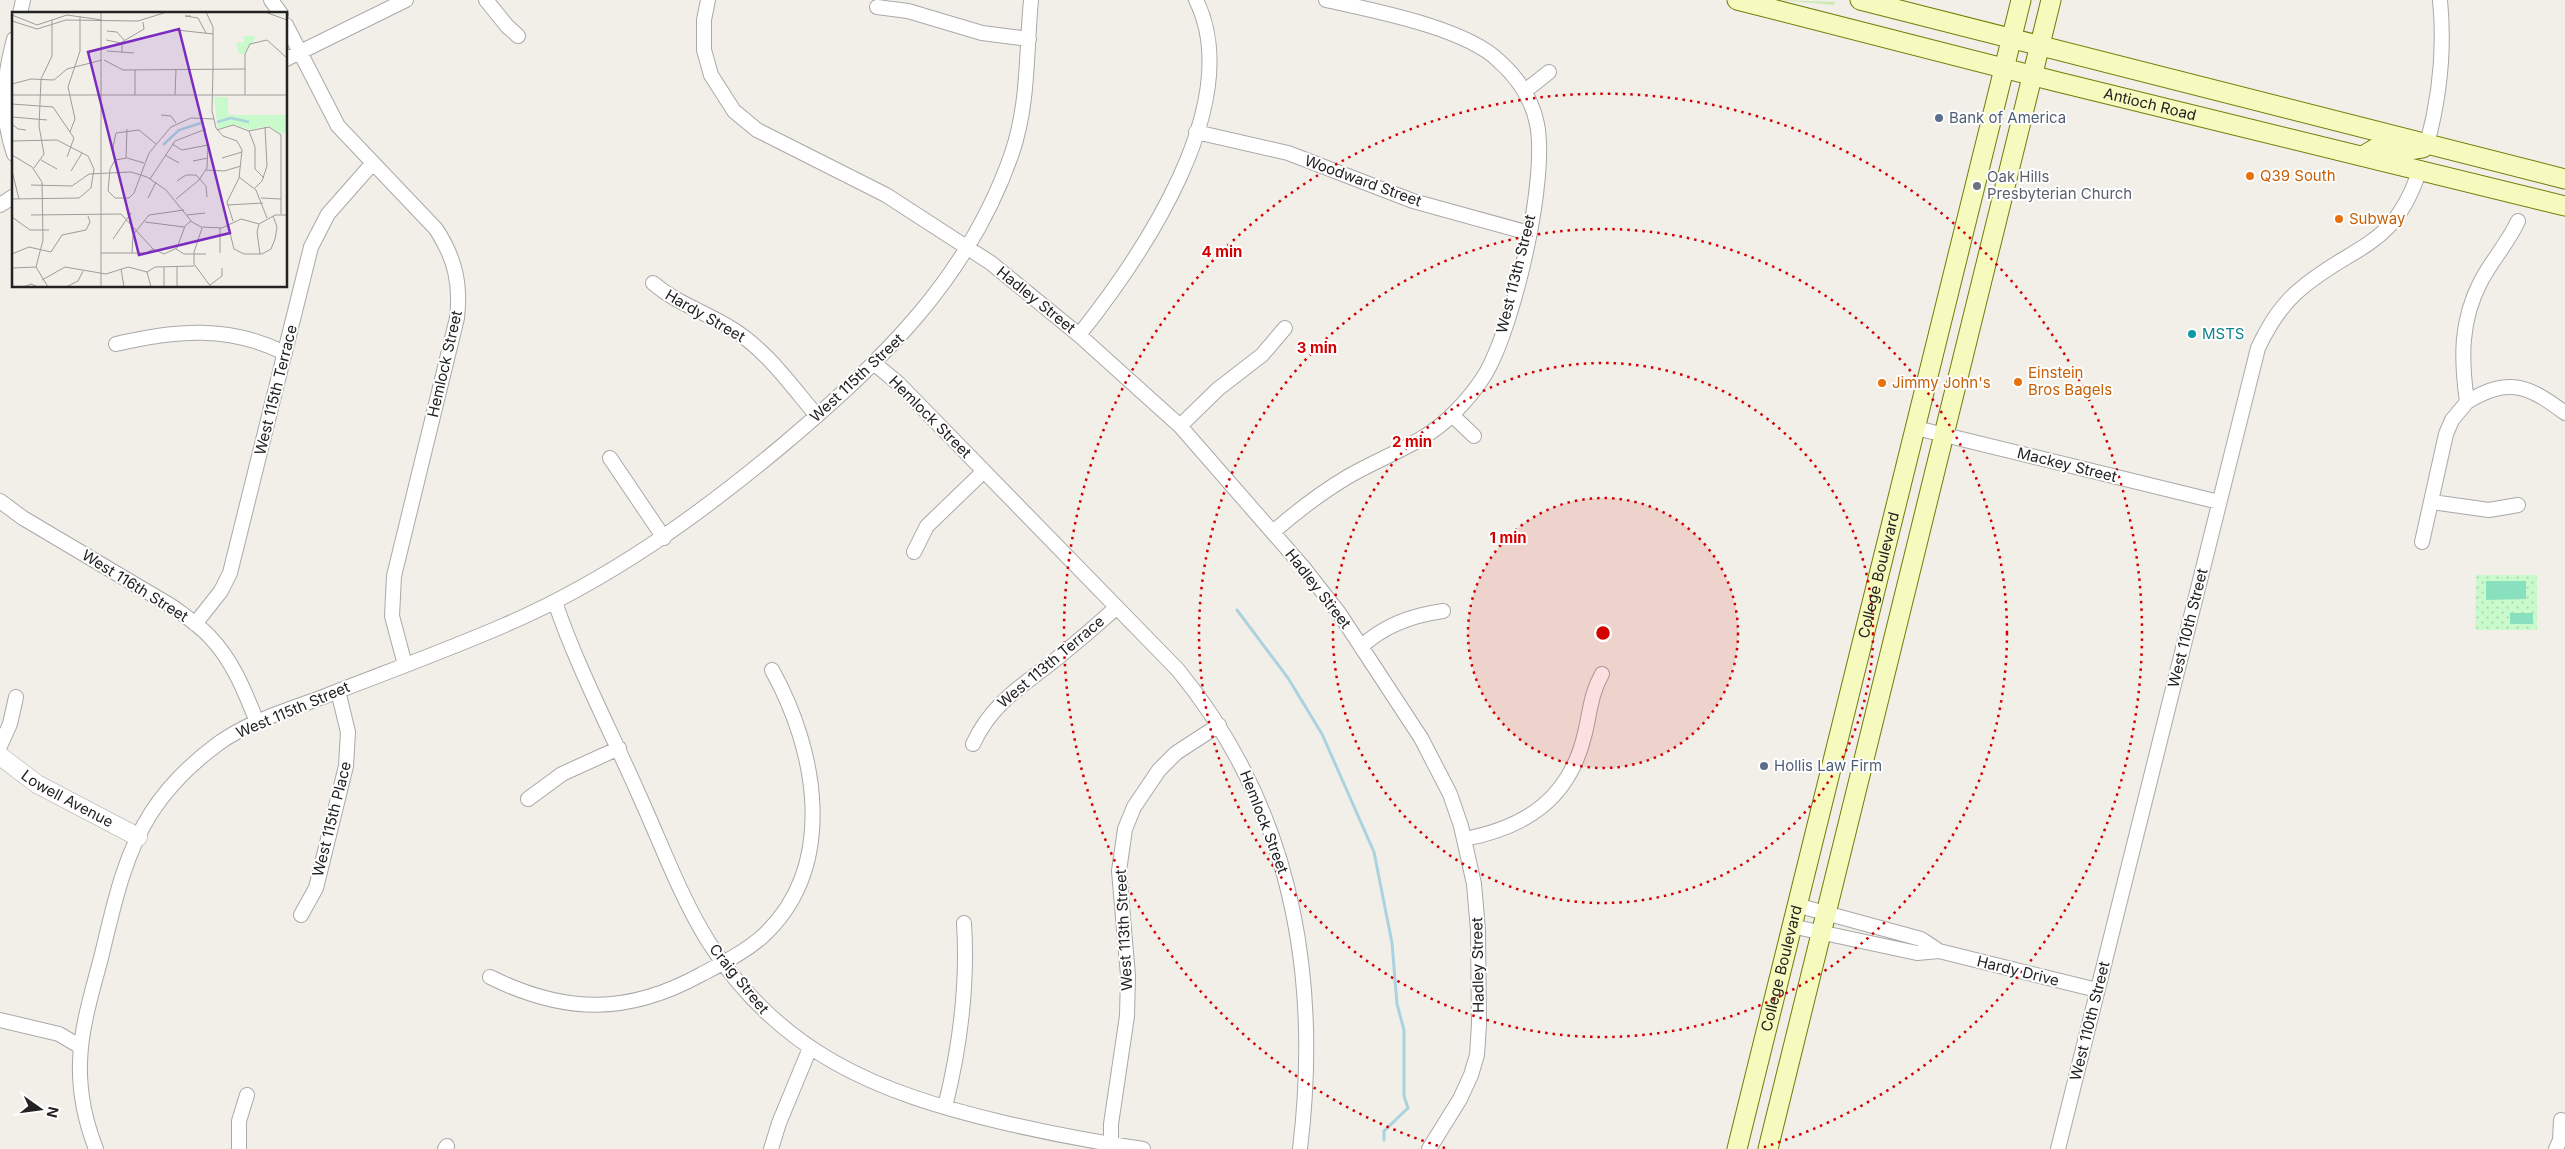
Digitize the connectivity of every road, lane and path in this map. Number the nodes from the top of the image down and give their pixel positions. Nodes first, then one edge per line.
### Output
1 (271, 0) edge
2 (406, 0) edge
3 (486, 0) edge
4 (708, 0) edge
5 (1031, 0) edge
6 (1326, 0) edge
7 (1737, 0) edge
8 (1860, 0) edge
9 (2021, 0) edge
10 (2051, 0) edge
11 (2440, 0) edge
12 (1199, 1) edge
13 (877, 7) dead end
14 (280, 12) edge
15 (288, 29) edge
16 (518, 36) dead end
17 (2011, 38) junction
18 (1029, 39) junction
19 (2040, 45) junction
20 (12, 48) edge
21 (300, 52) junction
22 (288, 58) edge
23 (2004, 68) junction
24 (1549, 72) dead end
25 (2033, 75) junction
26 (1525, 91) junction
27 (1196, 132) junction
28 (2427, 144) junction
29 (12, 150) edge
30 (2362, 156) junction
31 (2487, 159) junction
32 (372, 164) junction
33 (2420, 170) junction
34 (2565, 179) edge
35 (12, 197) edge
36 (0, 205) edge
37 (2565, 206) edge
38 (2518, 221) dead end
39 (1529, 234) junction
40 (967, 246) junction
41 (653, 283) dead end
42 (1284, 328) dead end
43 (1079, 334) junction
44 (116, 344) dead end
45 (284, 353) junction
46 (875, 364) junction
47 (2468, 402) junction
48 (2565, 413) edge
49 (1452, 415) junction
50 (817, 416) junction
51 (1180, 426) junction
52 (1916, 428) junction
53 (1944, 435) junction
54 (1474, 436) dead end
55 (610, 458) dead end
56 (984, 471) junction
57 (0, 501) edge
58 (2219, 502) junction
59 (2432, 502) junction
60 (2518, 505) dead end
61 (1273, 532) junction
62 (664, 538) junction
63 (2422, 542) dead end
64 (914, 552) dead end
65 (555, 602) junction
66 (1117, 607) junction
67 (1443, 611) dead end
68 (195, 624) junction
69 (1361, 647) junction
70 (405, 665) junction
71 (772, 670) dead end
72 (1602, 674) dead end
73 (338, 691) junction
74 (16, 697) dead end
75 (257, 722) junction
76 (1219, 725) junction
77 (973, 744) dead end
78 (0, 746) edge
79 (619, 748) junction
80 (0, 756) edge
81 (528, 799) dead end
82 (138, 837) junction
83 (1464, 839) junction
84 (1796, 905) junction
85 (1826, 914) junction
86 (301, 915) dead end
87 (964, 923) dead end
88 (1791, 926) junction
89 (1820, 933) junction
90 (1939, 951) junction
91 (723, 963) junction
92 (490, 978) dead end
93 (2097, 990) junction
94 (0, 1020) edge
95 (81, 1047) junction
96 (810, 1048) junction
97 (247, 1095) dead end
98 (945, 1107) junction
99 (2561, 1120) dead end
100 (1111, 1145) junction
101 (93, 1148) edge
102 (239, 1149) edge
103 (771, 1149) edge
104 (1143, 1149) edge
105 (1300, 1149) edge
106 (1429, 1149) edge
107 (1737, 1149) edge
108 (1768, 1149) edge
109 (2058, 1149) edge
110 (2556, 1149) edge

1 - 14 street
2 - 21 street
3 - 16 street
4 - 40 street, Hadley Street
5 - 18 street, West 115th Street
6 - 26 street
7 - 23 main road, Antioch Road
8 - 17 main road, Antioch Road
9 - 17 main road, College Boulevard
10 - 19 main road, College Boulevard
11 - 28 street
12 - 27 street
13 - 18 street
15 - 21 street, Hemlock Street
17 - 19 main road, Antioch Road
17 - 23 main road, College Boulevard
18 - 40 street, West 115th Street
19 - 25 main road, College Boulevard
19 - 28 main road, Antioch Road
20 - 29 street
21 - 22 street
21 - 32 street, Hemlock Street
23 - 25 main road, Antioch Road
23 - 52 main road, College Boulevard
24 - 26 street
25 - 30 main road, Antioch Road
25 - 53 main road, College Boulevard
26 - 39 street, West 113th Street
27 - 39 street, Woodward Street
27 - 43 street
28 - 30 main road
28 - 31 main road, Antioch Road
30 - 33 main road, Antioch Road
31 - 33 main road
31 - 34 main road, Antioch Road
32 - 45 street, West 115th Terrace
32 - 70 street, Hemlock Street
33 - 37 main road, Antioch Road
33 - 58 street, West 110th Street
35 - 36 street
38 - 47 street
39 - 49 street, West 113th Street
40 - 43 street, Hadley Street
40 - 46 street, West 115th Street
41 - 50 street, Hardy Street
42 - 51 street
43 - 51 street, Hadley Street
44 - 45 street
45 - 68 street, West 115th Terrace
46 - 50 street, West 115th Street
46 - 56 street, Hemlock Street
47 - 48 street
47 - 59 street
49 - 54 street
49 - 61 street, West 113th Street
50 - 62 street, West 115th Street
51 - 61 street, Hadley Street
52 - 53 street, Mackey Street
52 - 84 main road, College Boulevard
53 - 58 street, Mackey Street
53 - 85 main road, College Boulevard
55 - 62 street
56 - 64 street, Hemlock Street
56 - 66 street, Hemlock Street
57 - 68 street, West 116th Street
58 - 93 street, West 110th Street
59 - 60 street
59 - 63 street
61 - 69 street, Hadley Street
62 - 65 street, West 115th Street
65 - 70 street, West 115th Street
65 - 79 street, Craig Street
66 - 76 street, Hemlock Street
66 - 77 street, West 113th Terrace
67 - 69 street
68 - 75 street, West 116th Street
69 - 83 street, Hadley Street
70 - 73 street, West 115th Street
71 - 91 street
72 - 83 street
73 - 75 street, West 115th Street
73 - 86 street, West 115th Place
74 - 78 street
75 - 82 street, West 115th Street
76 - 100 street, West 113th Street
76 - 105 street, Hemlock Street
79 - 81 street
79 - 91 street, Craig Street
80 - 82 street, Lowell Avenue
82 - 95 street, West 115th Street
83 - 106 street, Hadley Street
84 - 85 street, Hardy Drive
84 - 88 main road, College Boulevard
85 - 89 main road, College Boulevard
85 - 90 street, Hardy Drive
87 - 98 street
88 - 89 street, Hardy Drive
88 - 107 main road, College Boulevard
89 - 90 street, Hardy Drive
89 - 108 main road, College Boulevard
90 - 93 street, Hardy Drive
91 - 92 street
91 - 96 street, Craig Street
93 - 109 street, West 110th Street
94 - 95 street
95 - 101 street, West 115th Street
96 - 98 street, Craig Street
96 - 103 street
97 - 102 street
98 - 100 street, Craig Street
99 - 110 street
100 - 104 street, Craig Street

